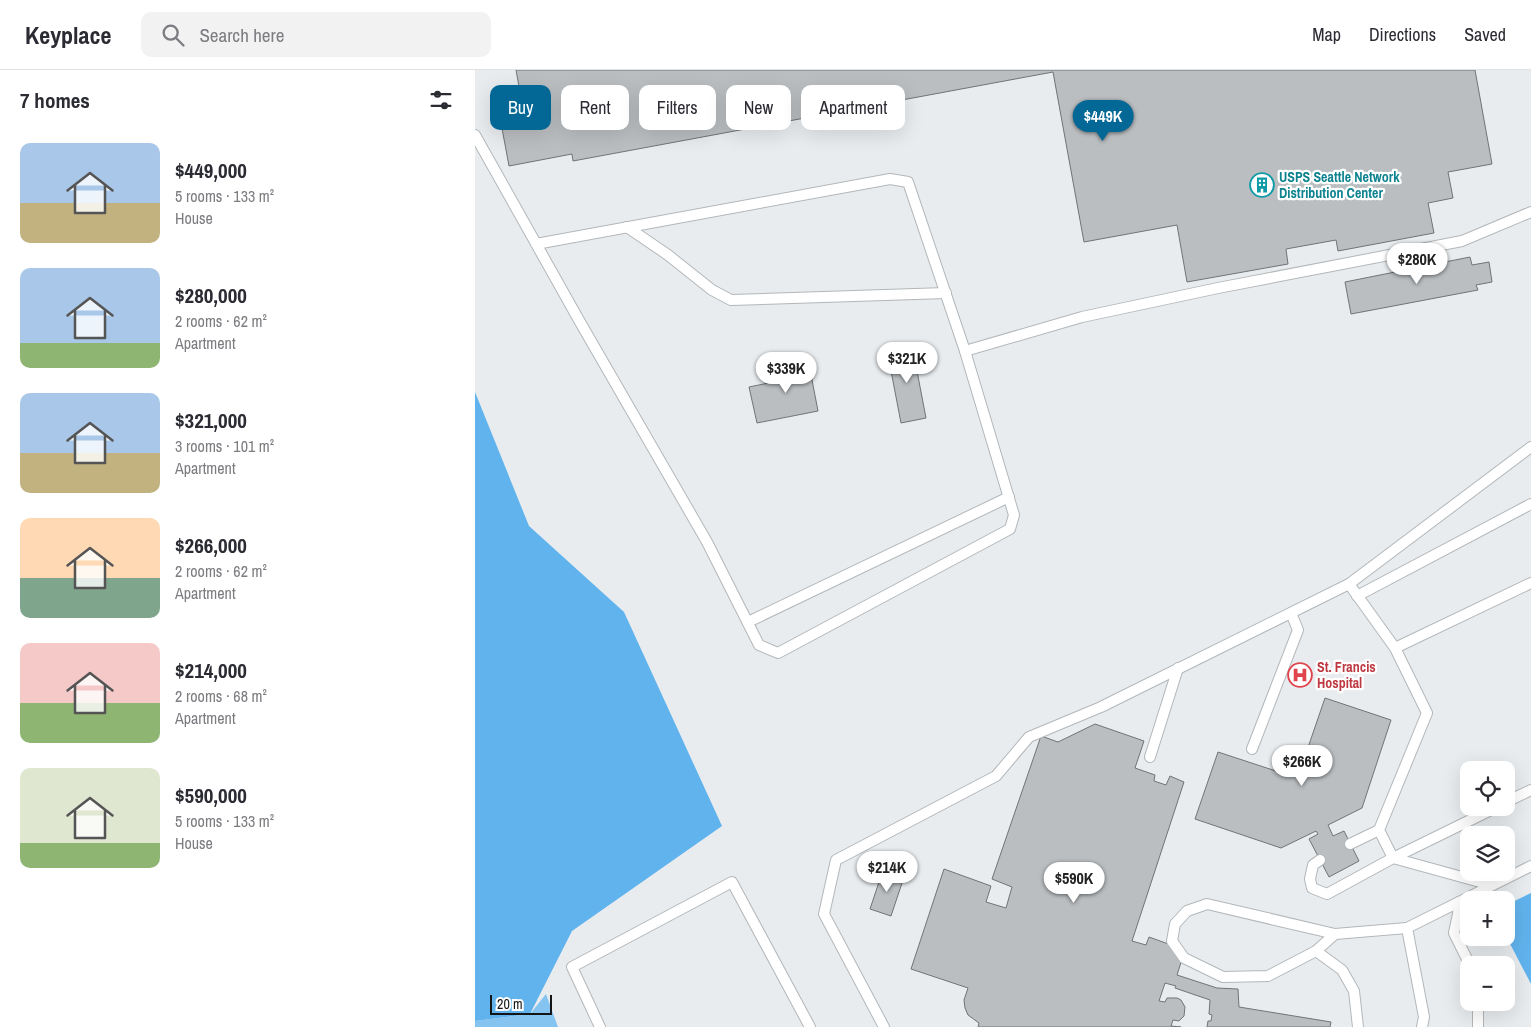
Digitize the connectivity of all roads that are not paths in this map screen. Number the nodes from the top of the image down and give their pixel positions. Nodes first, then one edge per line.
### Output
1 (475, 136) edge
2 (1531, 212) edge
3 (627, 227) junction
4 (536, 244) junction
5 (946, 293) junction
6 (965, 351) junction
7 (1531, 447) edge
8 (1009, 497) junction
9 (1531, 504) edge
10 (1531, 583) edge
11 (1349, 584) junction
12 (1357, 596) junction
13 (1291, 613) junction
14 (748, 622) junction
15 (1395, 648) junction
16 (1178, 668) junction
17 (1252, 749) dead end
18 (1150, 757) dead end
19 (1531, 790) edge
20 (1515, 798) edge
21 (1479, 816) edge
22 (1379, 830) junction
23 (1350, 844) dead end
24 (1393, 858) junction
25 (1320, 860) dead end
26 (1531, 866) edge
27 (1491, 885) junction
28 (1459, 902) junction
29 (1407, 928) junction
30 (1335, 934) junction
31 (1316, 951) junction
32 (1466, 956) edge
33 (1478, 1011) edge
34 (600, 1027) edge
35 (809, 1027) edge
36 (884, 1027) edge
37 (1358, 1027) edge
38 (1422, 1027) edge
39 (1478, 1027) edge

1 - 4 lane
2 - 6 lane
3 - 4 lane
3 - 5 lane
3 - 5 lane
4 - 14 lane
5 - 6 lane
6 - 8 lane
7 - 11 lane
8 - 14 lane
8 - 14 lane
9 - 12 lane
10 - 15 lane
11 - 12 lane
11 - 13 lane
12 - 15 lane
13 - 16 lane
13 - 17 lane
15 - 22 lane
16 - 18 lane
16 - 36 lane
19 - 20 lane
21 - 24 lane
22 - 23 lane
22 - 24 lane
24 - 25 lane
24 - 27 lane
26 - 27 lane
27 - 28 lane
28 - 29 lane
28 - 32 lane
29 - 30 lane
29 - 38 lane
30 - 31 lane
30 - 31 lane
31 - 37 lane
33 - 39 lane
34 - 35 lane

